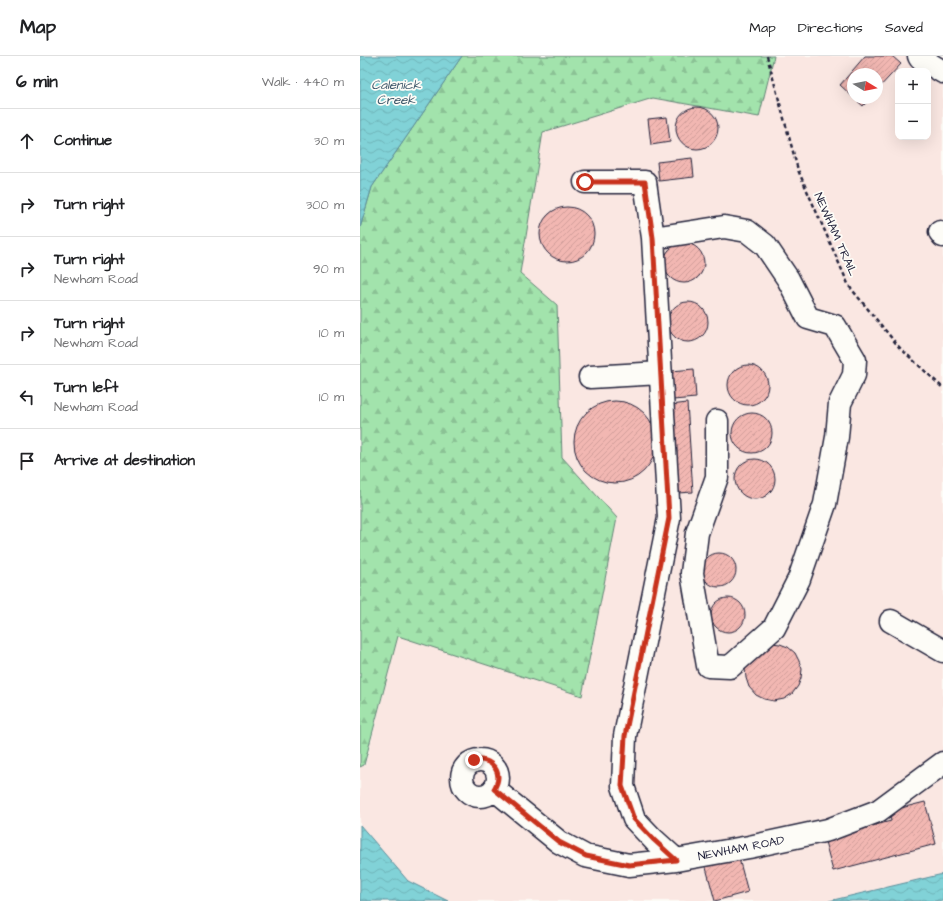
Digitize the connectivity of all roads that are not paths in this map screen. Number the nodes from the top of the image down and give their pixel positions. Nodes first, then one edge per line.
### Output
1 (919, 56) edge
2 (943, 72) edge
3 (585, 182) dead end
4 (653, 238) junction
5 (662, 373) junction
6 (590, 377) dead end
7 (717, 421) dead end
8 (669, 518) junction
9 (697, 533) junction
10 (891, 620) dead end
11 (943, 651) edge
12 (943, 763) edge
13 (494, 789) dead end
14 (676, 860) junction

1 - 2 street
3 - 4 street
4 - 5 street
4 - 9 street
5 - 6 street
5 - 8 street
7 - 9 street
8 - 9 street
8 - 14 street
10 - 11 street
12 - 14 street, NEWHAM ROAD
13 - 14 street, NEWHAM ROAD

